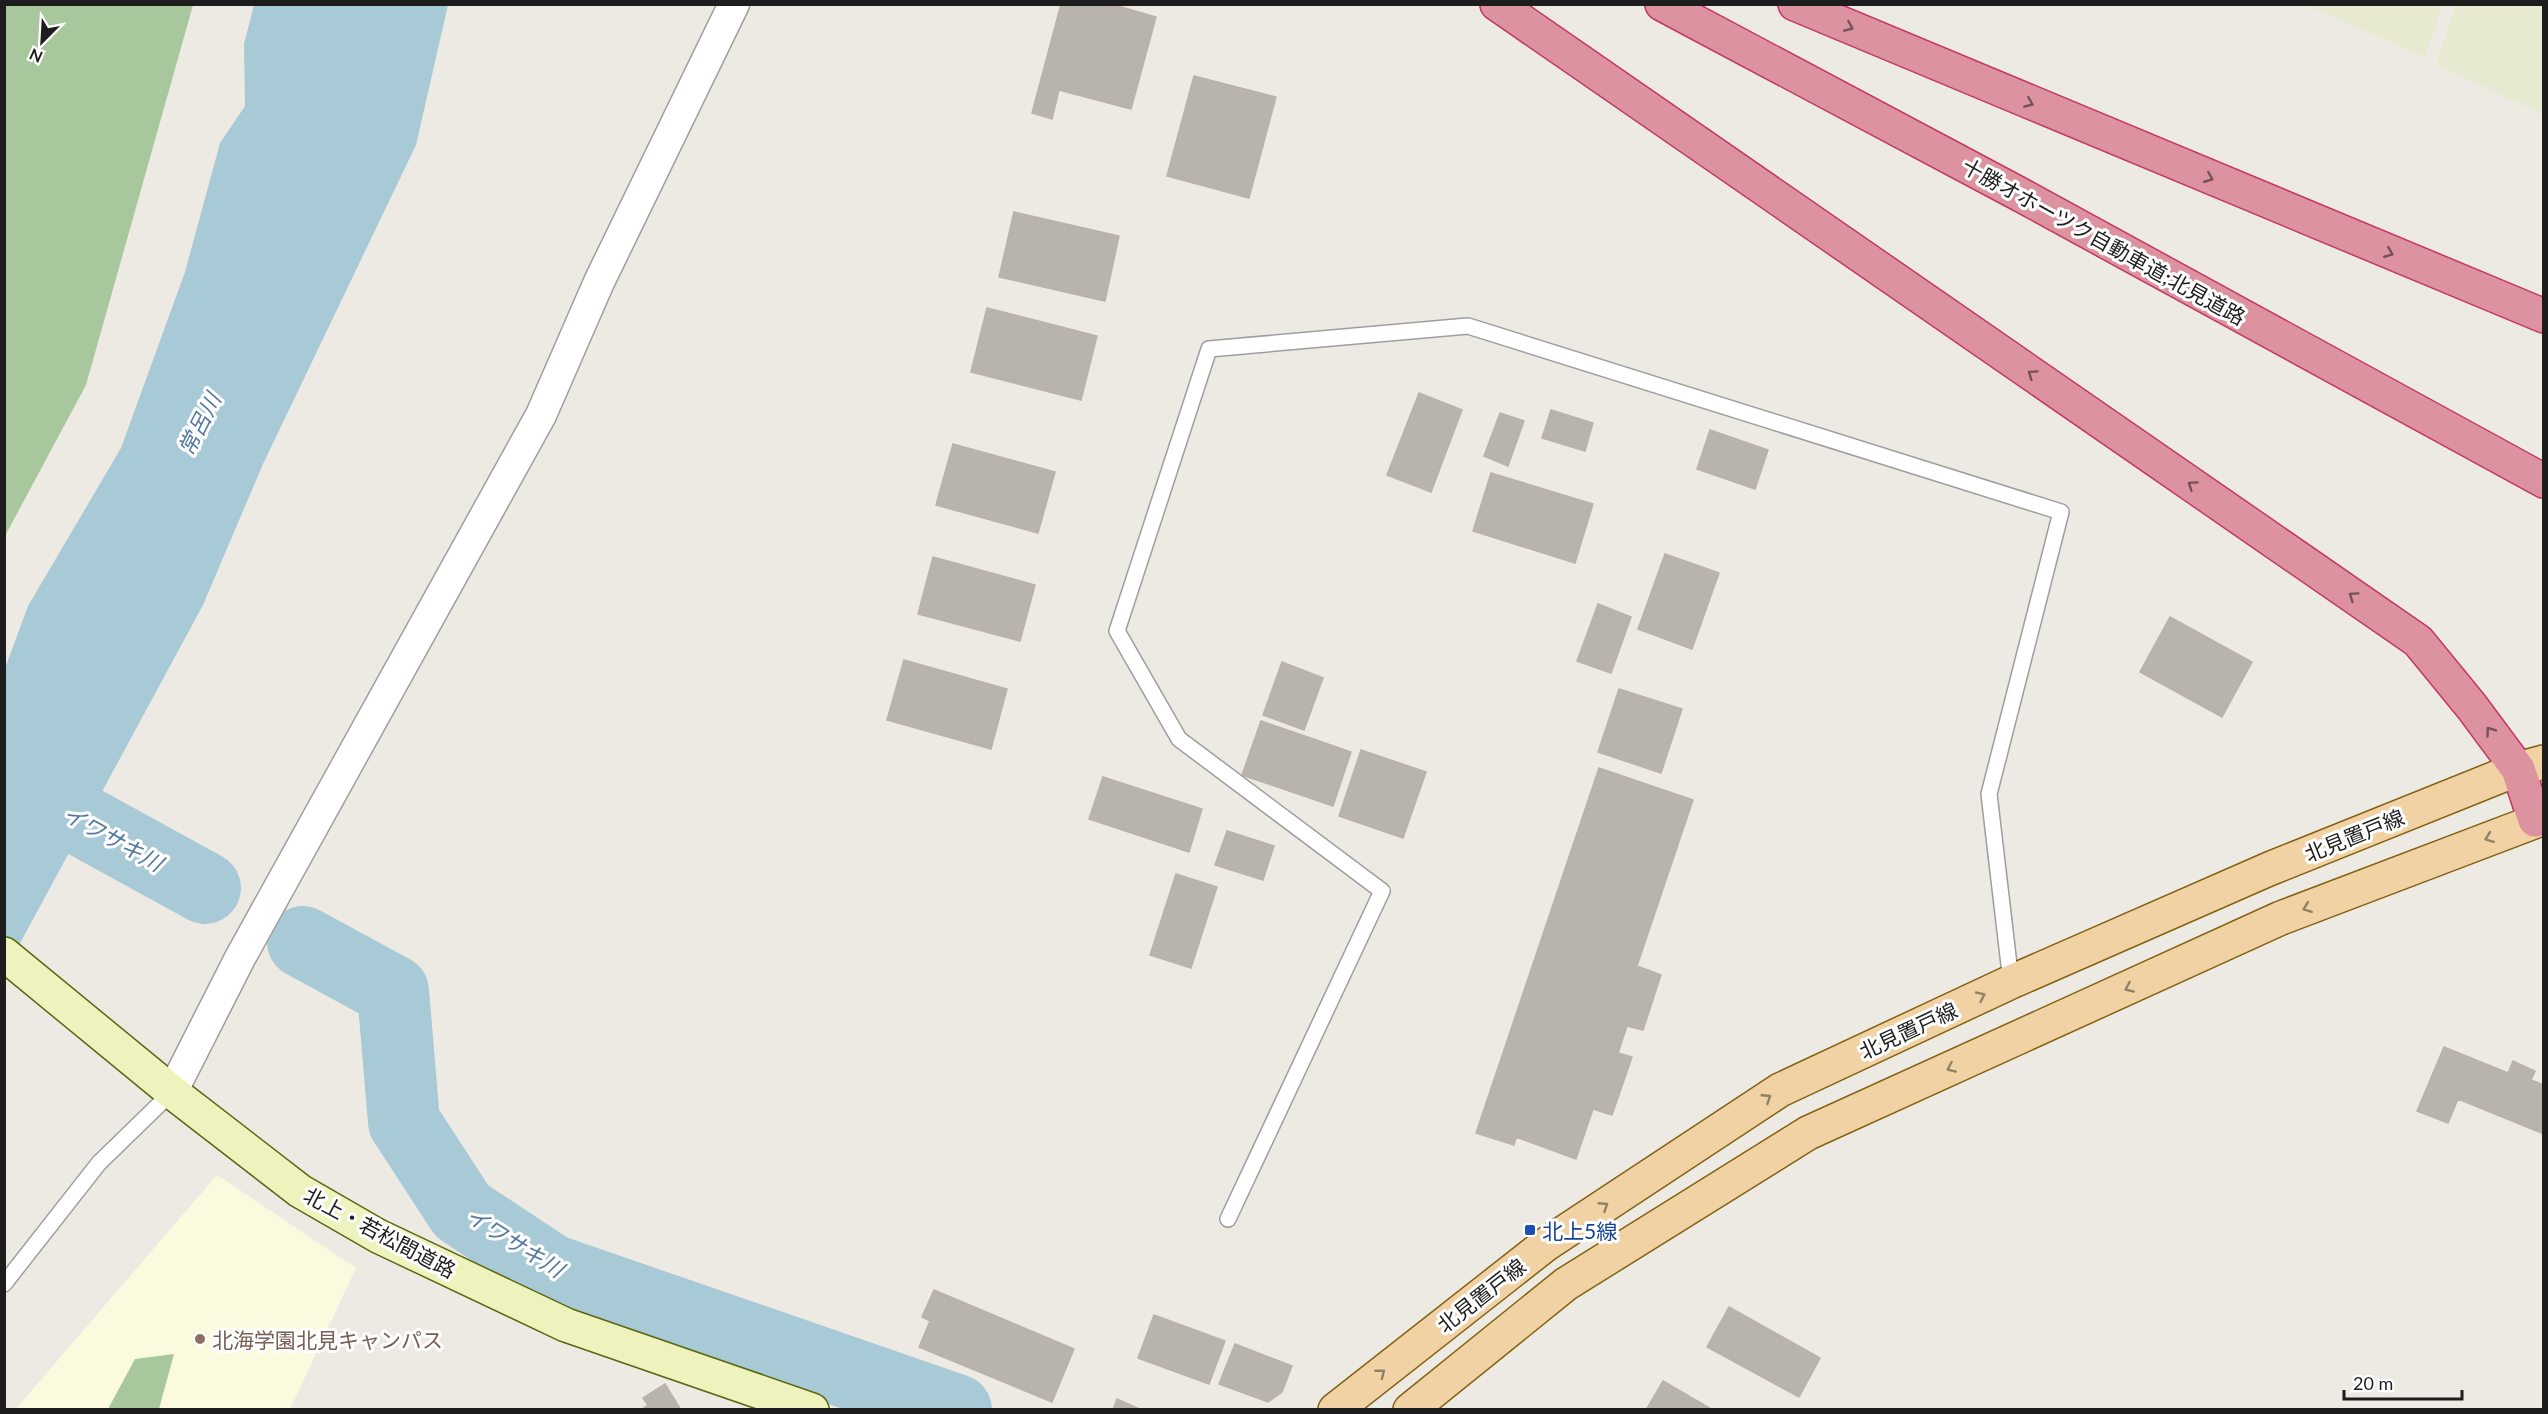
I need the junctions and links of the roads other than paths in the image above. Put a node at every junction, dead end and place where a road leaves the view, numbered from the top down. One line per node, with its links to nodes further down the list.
1 (734, 4): 11 (street)
2 (1497, 4): 7 (highway, one-way to 2)
3 (1662, 4): 6 (highway, 十勝オホーツク自動車道;北見道路)
4 (1795, 4): 5 (highway, one-way to 5)
5 (2544, 316)
6 (2544, 481)
7 (2530, 766): 8 (highway); 10 (main road, 北見置戸線)
8 (2539, 819): 16 (main road, 北見置戸線, one-way to 16)
9 (4, 954): 11 (street, 北上・若松間道路)
10 (2011, 982): 12 (lane); 15 (main road, 北見置戸線, one-way to 10)
11 (172, 1092): 13 (lane); 14 (street, 北上・若松間道路)
12 (1228, 1219)
13 (4, 1284)
14 (812, 1410)
15 (1335, 1410)
16 (1410, 1410)

